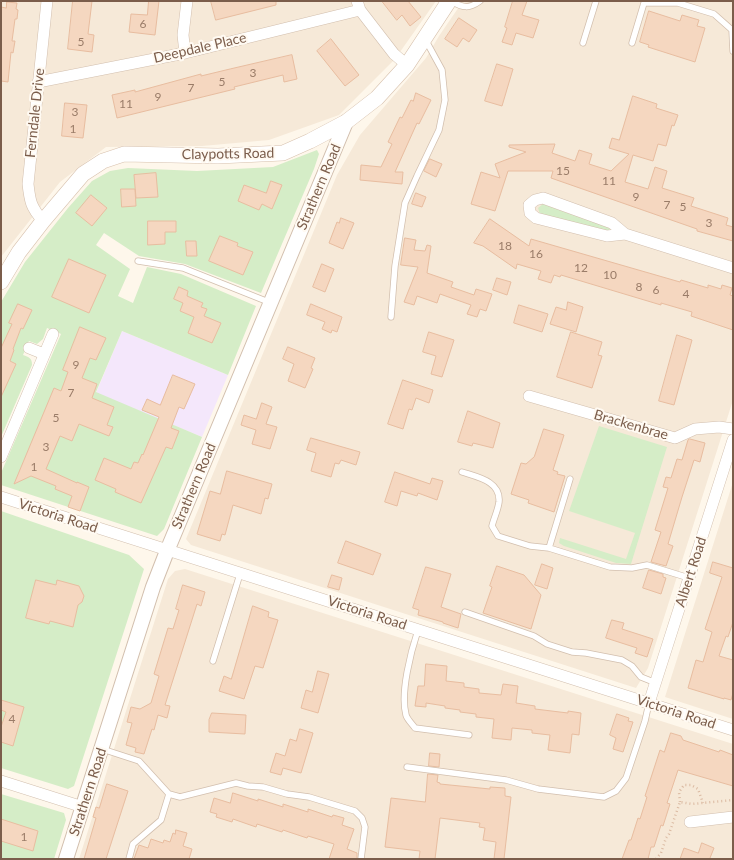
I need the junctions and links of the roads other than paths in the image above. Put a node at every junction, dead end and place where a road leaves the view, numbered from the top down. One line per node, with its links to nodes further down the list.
1 (47, 1): 13 (street, Ferndale Drive)
2 (187, 1): 11 (street)
3 (450, 1): 4 (lane); 7 (main road, Claypotts Road)
4 (480, 1)
5 (596, 1): 9 (lane)
6 (359, 5): 11 (street, Deepdale Place); 12 (street)
7 (425, 38): 12 (main road, Claypotts Road); 21 (lane)
8 (632, 42): 10 (lane)
9 (583, 43)
10 (733, 51)
11 (185, 53): 13 (street, Deepdale Place)
12 (407, 65): 14 (main road, Claypotts Road)
13 (38, 82): 15 (street, Ferndale Drive)
14 (346, 122): 15 (main road, Claypotts Road); 20 (street, Strathern Road)
15 (43, 221): 19 (main road, Claypotts Road)
16 (626, 234): 16 (street); 18 (street)
17 (138, 261): 20 (lane)
18 (733, 268)
19 (1, 282)
20 (271, 303): 33 (street, Strathern Road)
21 (392, 317)
22 (53, 334): 24 (street)
23 (29, 348): 24 (street)
24 (44, 354): 28 (street)
25 (529, 396): 26 (street, Brackenbrae)
26 (733, 430)
27 (733, 440): 35 (street, Albert Road)
28 (1, 457)
29 (462, 472): 32 (lane)
30 (570, 479): 32 (lane)
31 (1, 497): 33 (street, Victoria Road)
32 (549, 548): 35 (lane)
33 (167, 551): 34 (street, Victoria Road); 43 (street, Strathern Road)
34 (240, 574): 37 (street, Victoria Road); 38 (lane)
35 (689, 578): 39 (street, Albert Road)
36 (465, 612): 39 (lane)
37 (418, 630): 40 (street, Victoria Road); 42 (lane)
38 (213, 661)
39 (656, 683): 40 (street, Albert Road)
40 (649, 703): 41 (street, Victoria Road); 44 (lane)
41 (733, 730)
42 (470, 735)
43 (101, 749): 46 (lane); 47 (street, Strathern Road)
44 (407, 767)
45 (1, 781): 47 (street)
46 (169, 794): 51 (lane); 52 (lane)
47 (83, 806): 50 (street, Strathern Road)
48 (733, 817): 49 (street)
49 (690, 822)
50 (66, 859)
51 (129, 859)
52 (361, 859)

